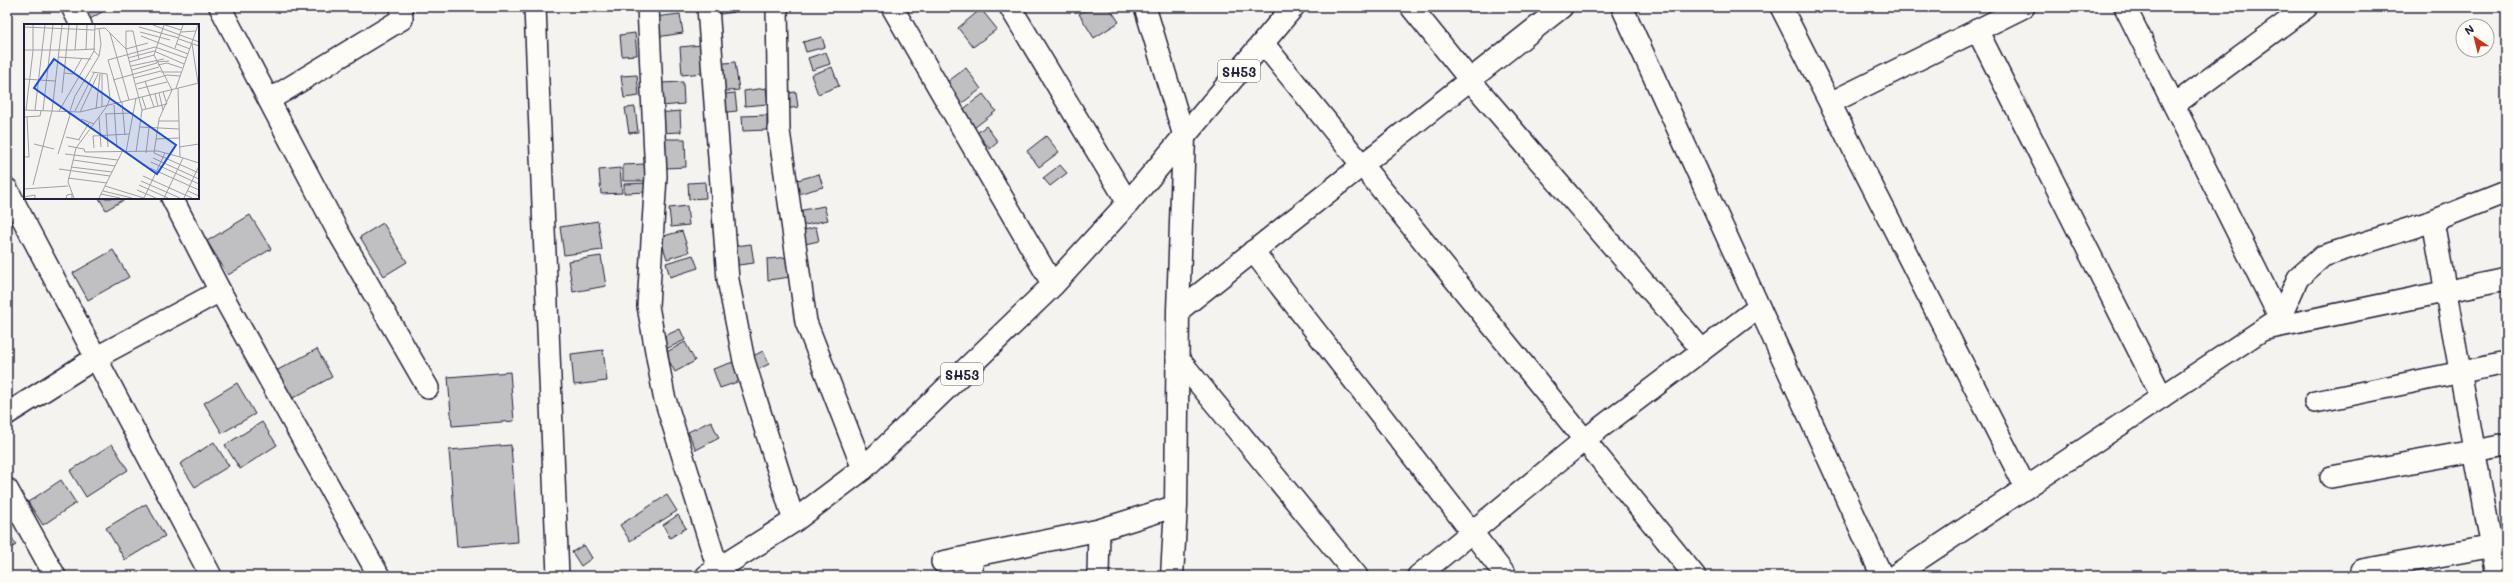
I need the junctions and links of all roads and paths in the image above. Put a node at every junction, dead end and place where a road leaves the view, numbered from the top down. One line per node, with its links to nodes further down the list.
1 (72, 7): 19 (street)
2 (220, 7): 23 (street)
3 (401, 7): 23 (street)
4 (535, 7): 70 (street)
5 (648, 7): 66 (street)
6 (708, 7): 59 (street)
7 (777, 7): 54 (street)
8 (892, 7): 35 (street)
9 (1010, 7): 31 (street)
10 (1145, 7): 26 (street)
11 (1293, 7): 21 (main road, SH53)
12 (1411, 7): 22 (street)
13 (1562, 7): 22 (street)
14 (1622, 7): 38 (street)
15 (1781, 7): 24 (street)
16 (2024, 7): 20 (street)
17 (2125, 7): 25 (street)
18 (2307, 7): 25 (street)
19 (81, 24)
20 (1977, 30): 24 (street); 48 (street)
21 (1262, 43): 26 (main road, SH53); 27 (street)
22 (1470, 80): 27 (street); 42 (street)
23 (269, 100): 47 (street)
24 (1830, 103): 56 (street)
25 (2174, 105): 40 (street)
26 (1184, 136): 31 (main road, SH53); 39 (main road)
27 (1361, 166): 33 (street); 51 (street)
28 (7, 189): 43 (street)
29 (2506, 192): 32 (street)
30 (173, 199): 37 (street)
31 (1128, 203): 35 (main road, SH53)
32 (2433, 221): 36 (street); 40 (street)
33 (1253, 251): 39 (street); 61 (street)
34 (2506, 279): 36 (street)
35 (1053, 285): 54 (main road, SH53)
36 (2446, 290): 41 (street); 46 (street)
37 (220, 291): 43 (street); 69 (street)
38 (1759, 307): 42 (street); 77 (street)
39 (1178, 311): 44 (main road)
40 (2280, 318): 41 (street)
41 (2262, 330): 48 (street)
42 (1702, 350): 51 (street)
43 (97, 357): 50 (street); 68 (street)
44 (1177, 358): 58 (main road); 73 (street)
45 (2506, 363): 46 (street)
46 (2460, 372): 49 (street); 53 (street)
47 (428, 388)
48 (2162, 397): 56 (street)
49 (2315, 402)
50 (7, 414)
51 (1583, 441): 61 (street); 76 (street)
52 (2506, 445): 53 (street)
53 (2474, 451): 55 (street); 62 (street)
54 (863, 469): 59 (main road, SH53)
55 (2331, 477)
56 (2026, 488): 78 (street)
57 (7, 489): 67 (street)
58 (1176, 506): 60 (street); 72 (main road)
59 (794, 521): 66 (main road, SH53)
60 (1099, 530): 64 (street); 71 (street)
61 (1471, 533): 74 (street); 75 (street)
62 (2499, 545): 65 (street); 79 (street)
63 (942, 562): 64 (street)
64 (972, 566)
65 (2362, 570)
66 (712, 572)
67 (55, 576)
68 (211, 576)
69 (379, 576)
70 (558, 576)
71 (1098, 576)
72 (1172, 576)
73 (1356, 576)
74 (1418, 576)
75 (1506, 576)
76 (1695, 576)
77 (1882, 576)
78 (1894, 576)
79 (2497, 576)

